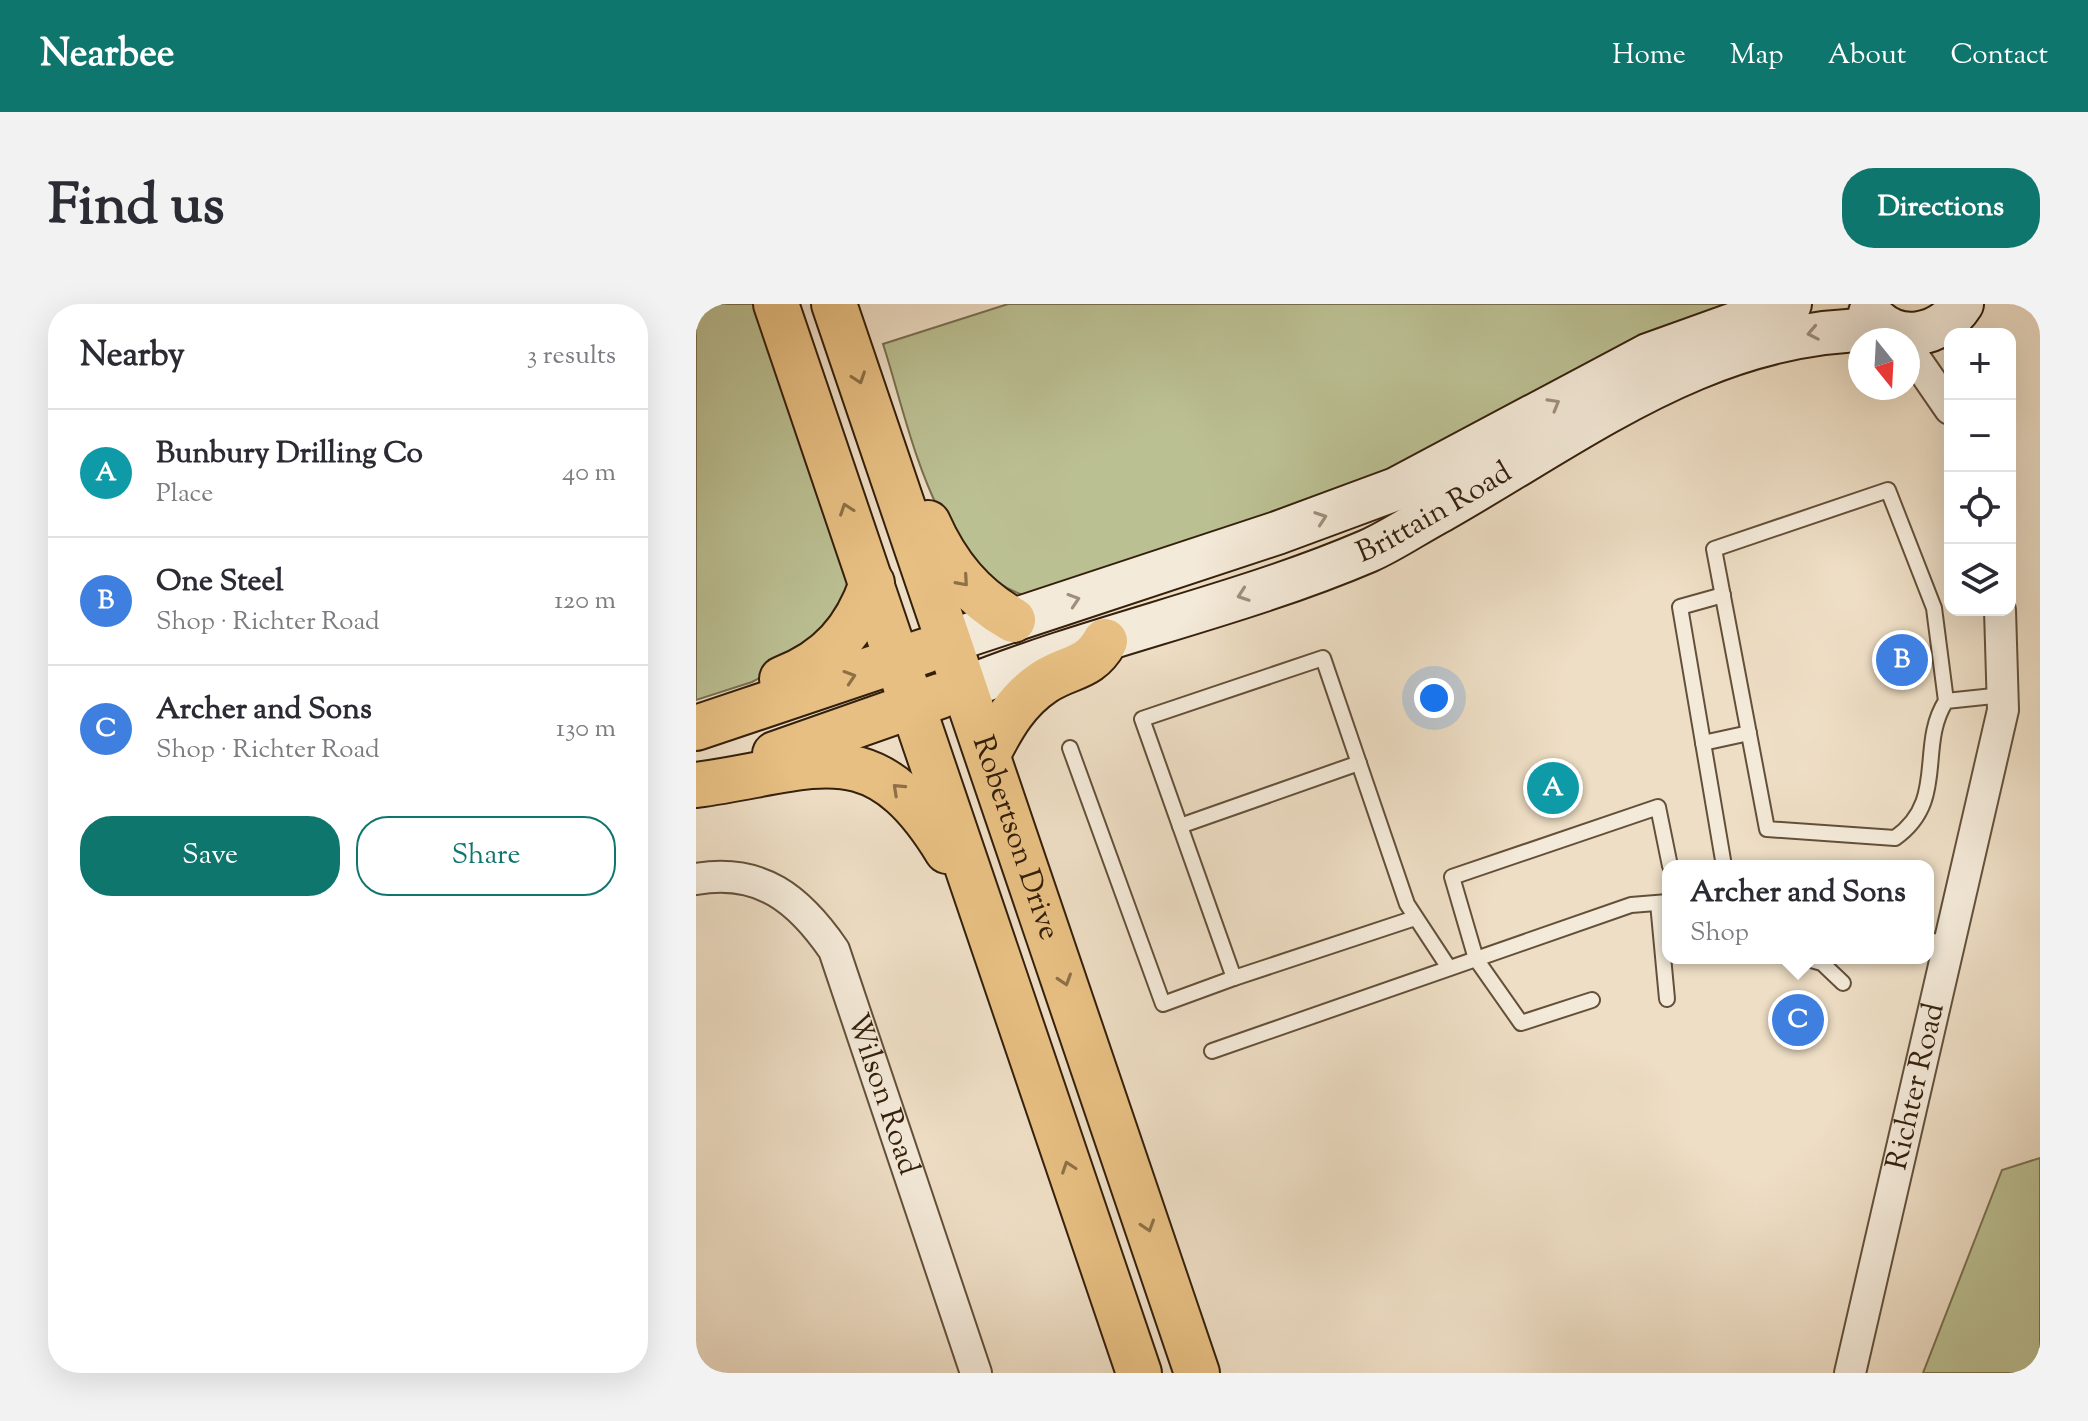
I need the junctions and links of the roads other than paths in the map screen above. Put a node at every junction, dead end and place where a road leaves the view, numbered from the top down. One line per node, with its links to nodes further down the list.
1 (776, 304): 10 (highway, one-way to 1)
2 (834, 304): 9 (highway, Robertson Drive, one-way to 9)
3 (1790, 304): 13 (main road, Brittain Road, one-way to 3)
4 (1961, 315): 6 (main road, Brittain Road)
5 (1848, 330): 14 (main road, Brittain Road, one-way to 14)
6 (1920, 333)
7 (1920, 369): 8 (street)
8 (1944, 401)
9 (900, 498): 13 (highway, one-way to 13); 15 (highway, Robertson Drive)
10 (872, 583): 16 (highway); 21 (highway)
11 (1723, 595): 19 (lane); 22 (lane); 23 (lane)
12 (2000, 616): 18 (street, Richter Road)
13 (1013, 620): 15 (main road, Brittain Road)
14 (1105, 641): 17 (main road, Brittain Road); 25 (highway)
15 (947, 642): 16 (highway); 17 (highway, Robertson Drive)
16 (897, 661): 20 (highway); 21 (highway, one-way to 16)
17 (965, 688): 20 (highway); 25 (highway, Robertson Drive)
18 (2003, 695): 19 (lane); 35 (street, Richter Road)
19 (1946, 701): 22 (lane)
20 (912, 706): 27 (highway); 32 (highway)
21 (696, 727)
22 (1749, 733): 23 (lane)
23 (1703, 743): 30 (lane)
24 (1070, 748): 41 (lane)
25 (989, 752): 48 (highway, Robertson Drive, one-way to 48)
26 (1359, 763): 28 (lane); 28 (lane); 34 (lane)
27 (696, 784): 32 (highway, one-way to 27)
28 (1180, 826): 41 (lane)
29 (1669, 860): 36 (lane)
30 (1723, 860)
31 (709, 877): 46 (street, Wilson Road)
32 (976, 898): 47 (highway, Robertson Drive, one-way to 32)
33 (1662, 903): 36 (lane)
34 (1415, 918): 40 (lane); 41 (lane)
35 (1938, 943)
36 (1476, 959): 40 (lane); 44 (lane)
37 (1666, 964): 43 (lane)
38 (1826, 964): 42 (lane)
39 (1934, 964): 49 (street, Richter Road)
40 (1449, 968): 45 (lane)
41 (1234, 978)
42 (1843, 983)
43 (1667, 999)
44 (1592, 1000)
45 (1212, 1051)
46 (976, 1373)
47 (1139, 1373)
48 (1197, 1373)
49 (1850, 1373)

